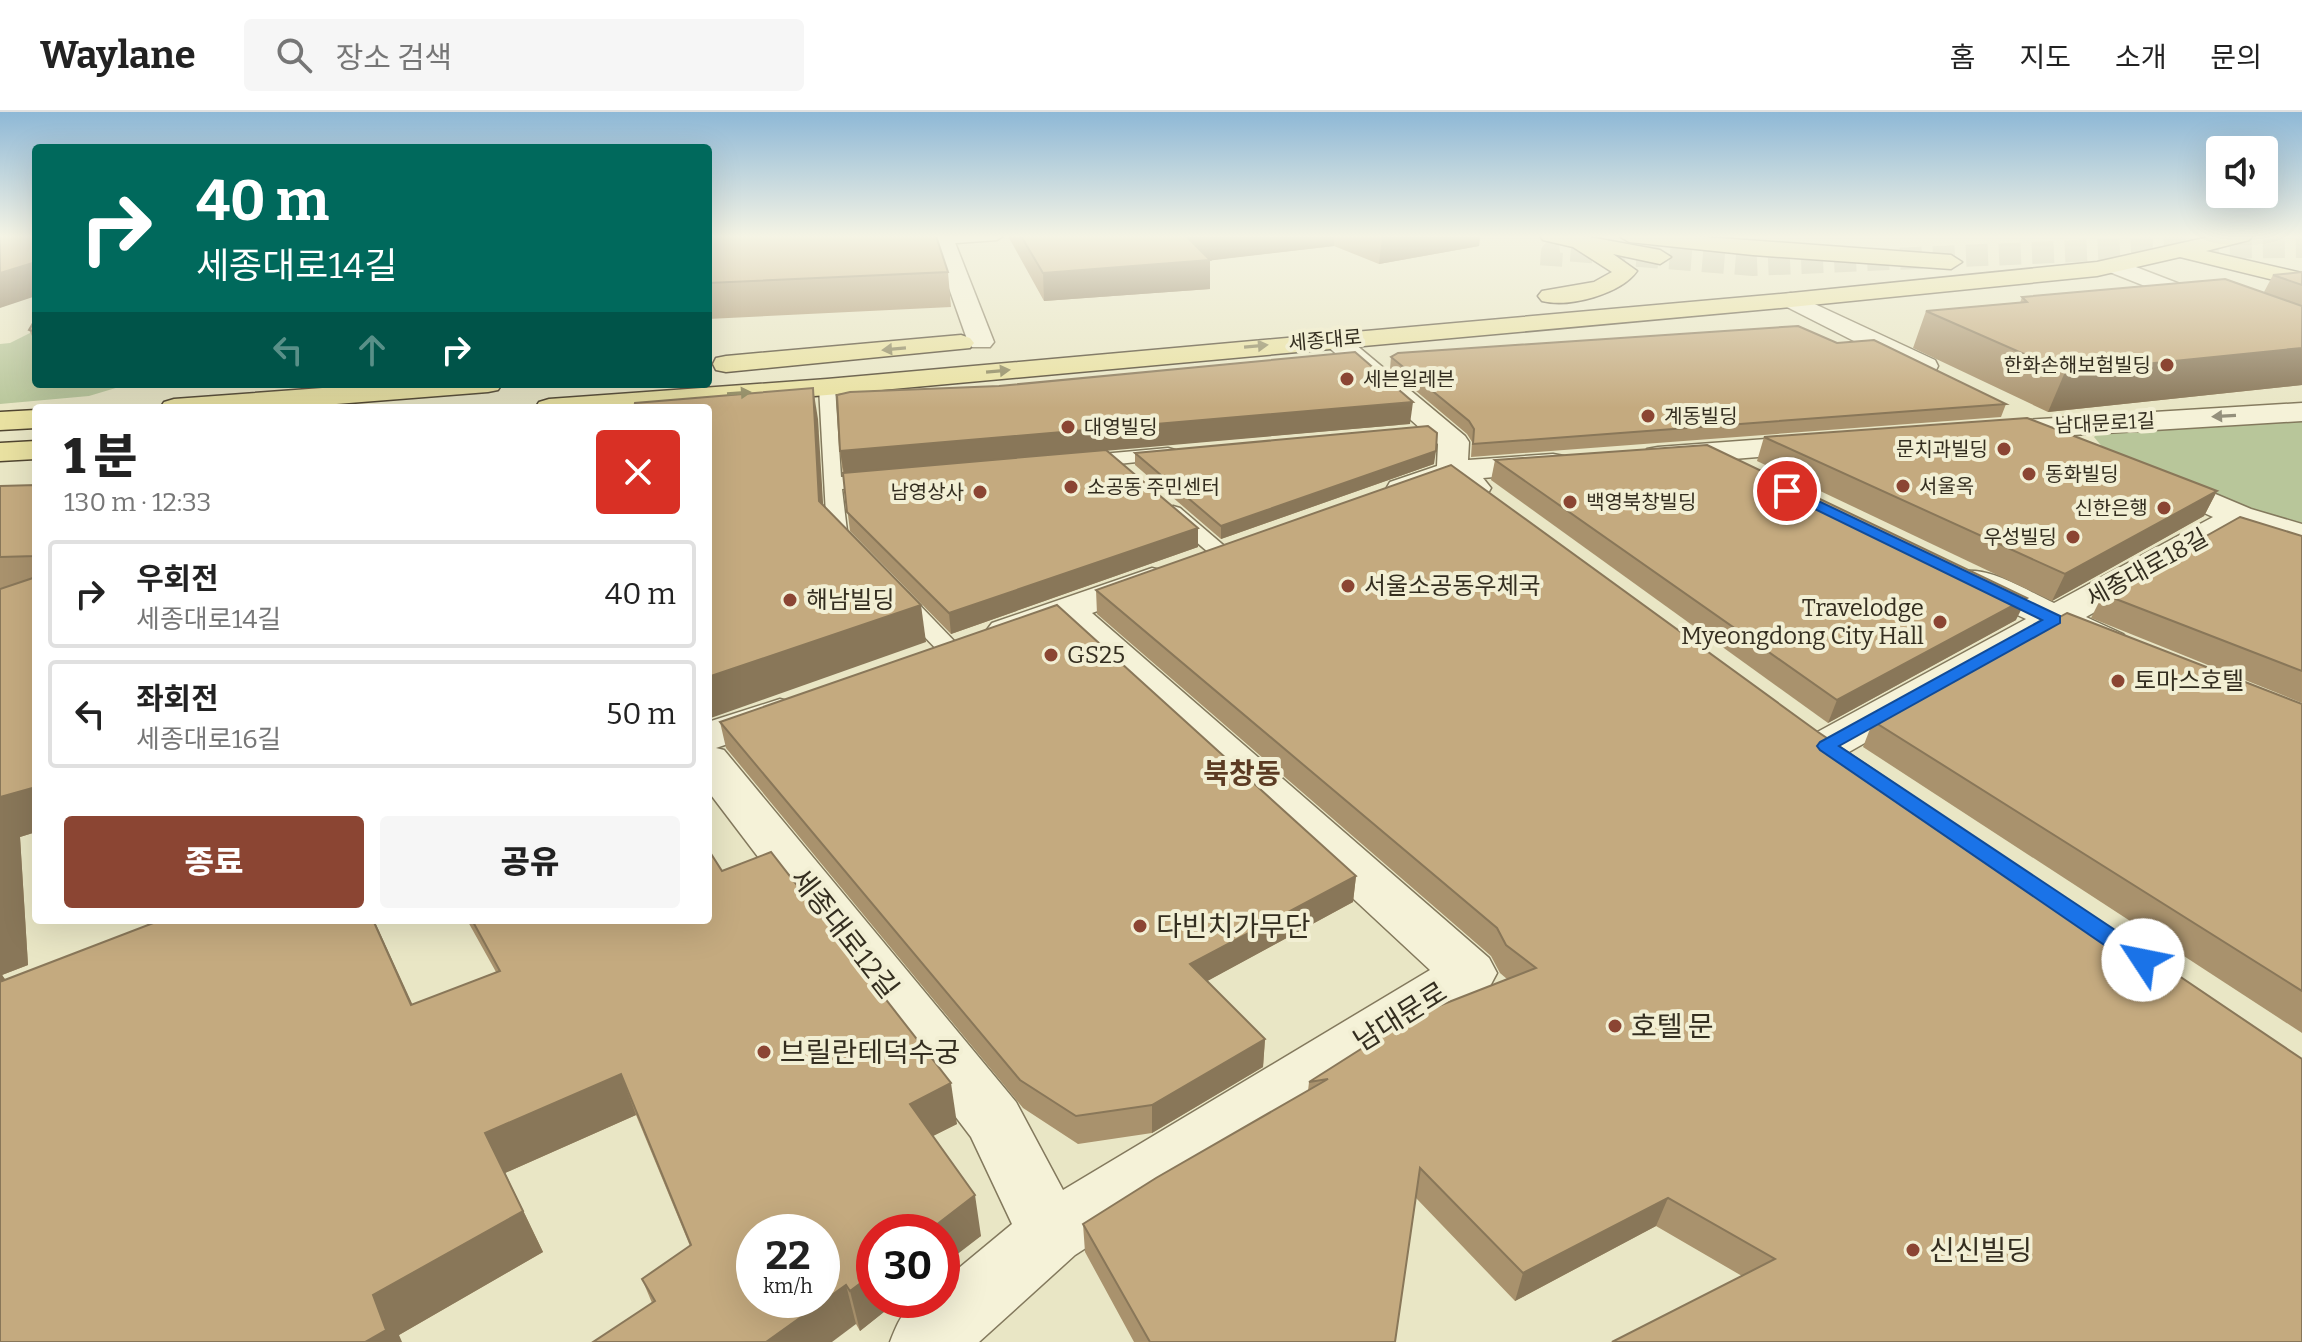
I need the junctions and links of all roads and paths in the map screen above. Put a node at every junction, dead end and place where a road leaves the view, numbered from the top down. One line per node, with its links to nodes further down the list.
1 (963, 293): 11 (street)
2 (1557, 293): 3 (main road)
3 (1593, 293)
4 (1778, 293): 7 (main road)
5 (1854, 293): 7 (main road, 세종대로)
6 (2184, 293): 10 (street)
7 (1791, 300): 9 (main road, 세종대로); 13 (street)
8 (1012, 339): 11 (main road)
9 (1334, 339): 14 (main road, 세종대로, one-way to 9); 29 (street)
10 (2302, 340)
11 (981, 342): 12 (main road, one-way to 12)
12 (712, 366)
13 (1950, 379)
14 (827, 387): 18 (main road, 세종대로, one-way to 14); 41 (lane)
15 (436, 388): 17 (main road)
16 (1991, 399): 22 (street)
17 (226, 404)
18 (607, 404)
19 (2302, 412): 22 (street, 남대문로1길, one-way to 22)
20 (32, 419): 21 (main road)
21 (0, 421)
22 (2046, 427): 25 (street, 남대문로1길); 33 (street)
23 (32, 431): 27 (main road)
24 (1407, 432): 29 (lane)
25 (1954, 434)
26 (1846, 442): 32 (street)
27 (32, 445)
28 (32, 448): 30 (main road)
29 (1445, 450): 36 (street); 44 (street); 45 (street)
30 (0, 452)
31 (1190, 452): 35 (lane)
32 (1706, 452): 34 (street); 42 (street)
33 (2104, 454)
34 (1627, 458)
35 (1112, 459): 37 (lane); 40 (lane)
36 (1579, 461)
37 (1065, 463)
38 (2132, 468): 46 (street, 세종대로18길)
39 (894, 478): 41 (lane)
40 (1134, 478)
41 (832, 484): 49 (lane)
42 (1776, 485)
43 (1156, 497): 48 (lane)
44 (1366, 502)
45 (1503, 508)
46 (2239, 516): 47 (street, 세종대로18길); 53 (street, 세종대로18길)
47 (2302, 535)
48 (1210, 558): 52 (street)
49 (868, 565)
50 (1943, 566): 53 (street)
51 (889, 587): 54 (lane)
52 (1065, 610): 54 (street); 62 (street, 남대문로)
53 (2054, 620): 55 (street); 59 (street, 세종대로18길)
54 (937, 656)
55 (2142, 656)
56 (808, 702): 58 (street)
57 (1790, 719): 59 (street)
58 (712, 736)
59 (1826, 746): 61 (street)
60 (712, 765): 62 (street, 세종대로12길)
61 (1866, 772)
62 (1051, 1233): 63 (street, 남대문로)
63 (926, 1342)

